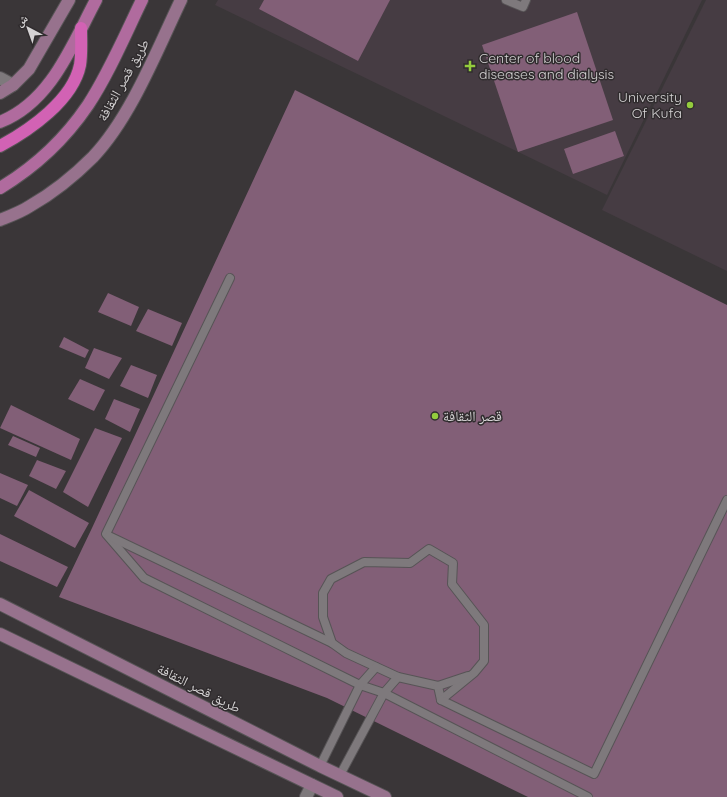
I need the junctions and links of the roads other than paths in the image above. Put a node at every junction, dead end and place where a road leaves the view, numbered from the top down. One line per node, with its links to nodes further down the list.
1 (69, 0): 9 (street)
2 (96, 0): 7 (main road)
3 (142, 0): 13 (main road)
4 (181, 0): 14 (street, طريق قصر الثقافة)
5 (506, 0): 6 (lane)
6 (526, 0)
7 (81, 28): 11 (main road); 12 (highway)
8 (0, 78): 9 (street)
9 (13, 85): 10 (street)
10 (0, 93)
11 (0, 122)
12 (0, 146)
13 (0, 188)
14 (0, 220)
15 (230, 278): 17 (lane)
16 (727, 500): 27 (lane)
17 (106, 534): 20 (lane); 24 (lane)
18 (0, 604): 28 (street, طريق قصر الثقافة)
19 (0, 634): 30 (street)
20 (332, 643): 21 (lane); 22 (lane)
21 (376, 668): 23 (lane); 24 (lane)
22 (472, 675): 25 (lane); 27 (lane)
23 (398, 677): 25 (lane); 26 (lane)
24 (360, 685): 26 (lane); 28 (lane)
25 (438, 686): 27 (lane)
26 (384, 693): 29 (lane); 34 (lane)
27 (441, 700)
28 (320, 766): 29 (street, طريق قصر الثقافة)
29 (340, 775): 33 (street, طريق قصر الثقافة)
30 (312, 785): 31 (street); 32 (street)
31 (306, 797)
32 (337, 797)
33 (385, 797)
34 (588, 797)

